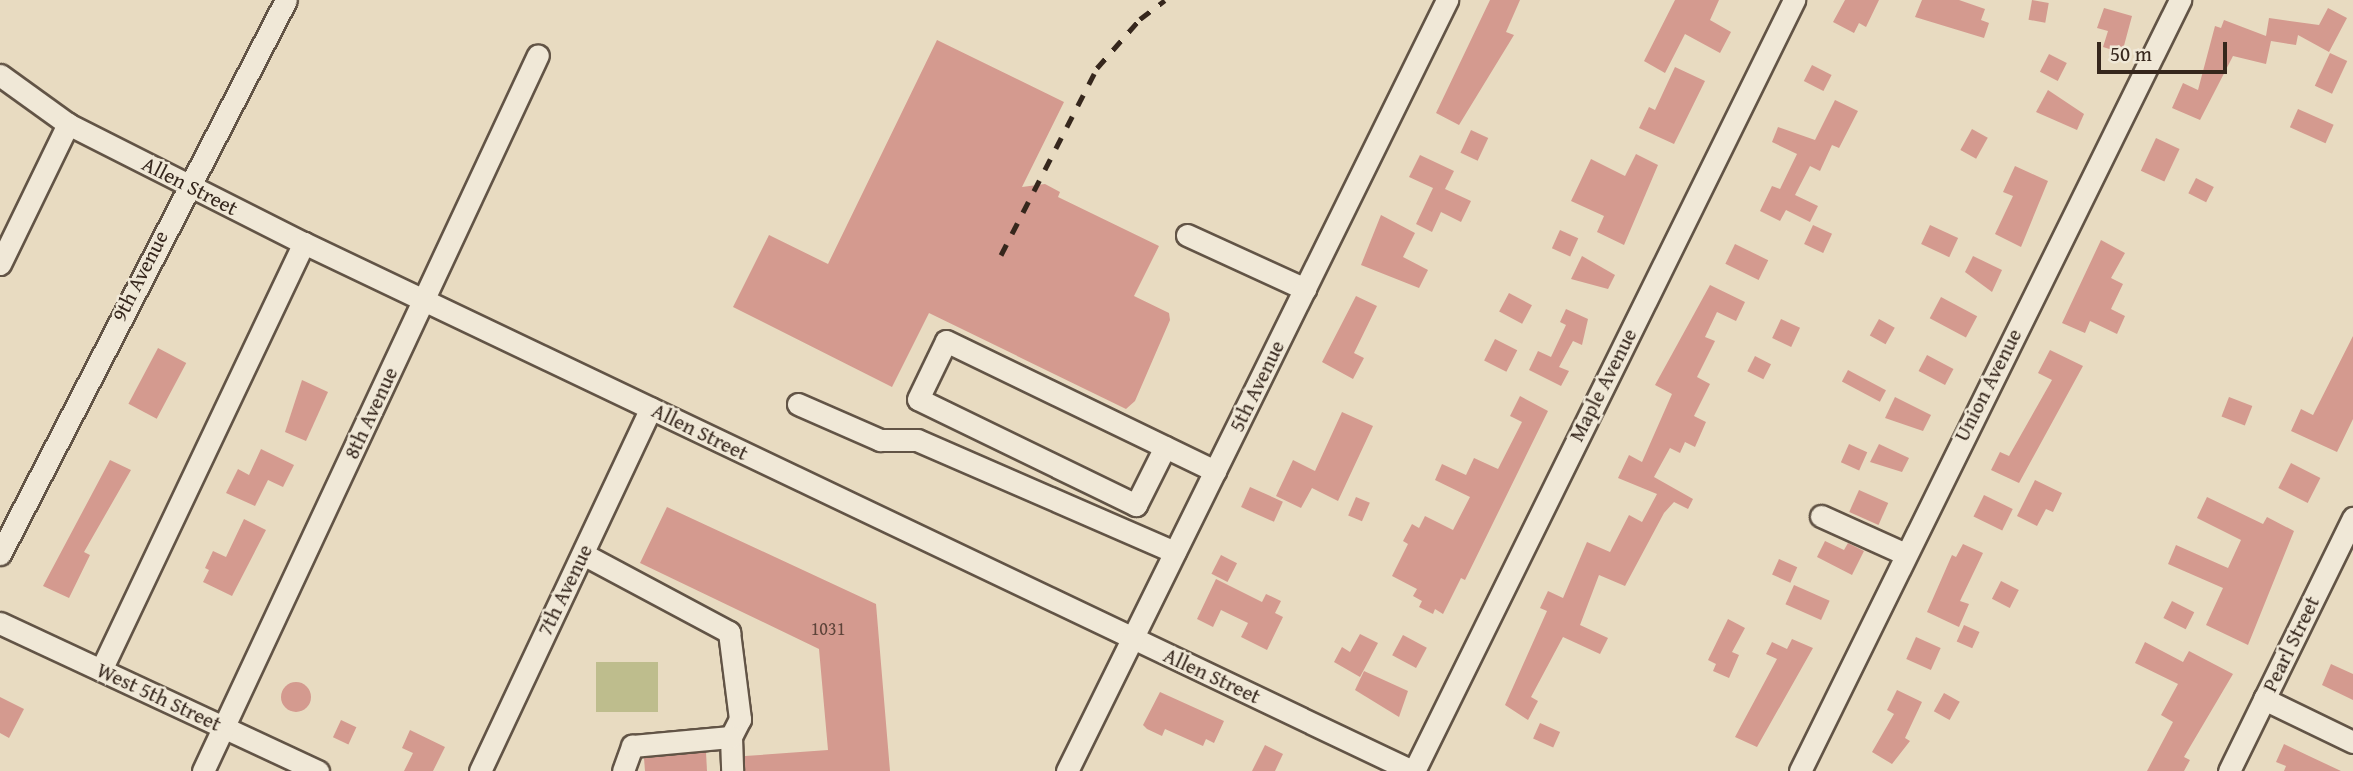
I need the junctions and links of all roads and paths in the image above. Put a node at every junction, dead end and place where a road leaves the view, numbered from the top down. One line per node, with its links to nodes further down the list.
1 (286, 0): 8 (street, 9th Avenue)
2 (1447, 0): 12 (street, 5th Avenue)
3 (1794, 0): 37 (street, Maple Avenue)
4 (2180, 0): 22 (street, Union Avenue)
5 (538, 55): 13 (street, 8th Avenue)
6 (2, 79): 7 (street, Allen Street)
7 (68, 124): 8 (street, Allen Street); 11 (street)
8 (187, 186): 10 (street, Allen Street); 23 (street, 9th Avenue)
9 (1187, 236): 12 (street)
10 (304, 243): 13 (street, Allen Street); 26 (street)
11 (0, 264)
12 (1305, 289): 17 (street, 5th Avenue)
13 (424, 301): 15 (street, Allen Street); 28 (street, 8th Avenue)
14 (798, 404): 20 (street)
15 (651, 408): 21 (street, 7th Avenue); 25 (street, Allen Street)
16 (1164, 447): 16 (street); 17 (street)
17 (1215, 471): 20 (street, 5th Avenue)
18 (1822, 516): 22 (street)
19 (2353, 518): 27 (street, Pearl Street)
20 (1175, 552): 25 (street, 5th Avenue)
21 (583, 554): 29 (street); 33 (street, 7th Avenue)
22 (1905, 554): 38 (street, Union Avenue)
23 (0, 555)
24 (0, 623): 26 (street, West 5th Street)
25 (1132, 639): 36 (street, 5th Avenue); 37 (street, Allen Street)
26 (101, 670): 28 (street, West 5th Street)
27 (2264, 699): 30 (street); 39 (street, Pearl Street)
28 (224, 728): 31 (street, 8th Avenue); 32 (street, West 5th Street)
29 (736, 728): 34 (street); 35 (street)
30 (2353, 742)
31 (204, 771)
32 (318, 771)
33 (480, 771)
34 (623, 771)
35 (732, 771)
36 (1068, 771)
37 (1413, 771)
38 (1800, 771)
39 (2229, 771)

